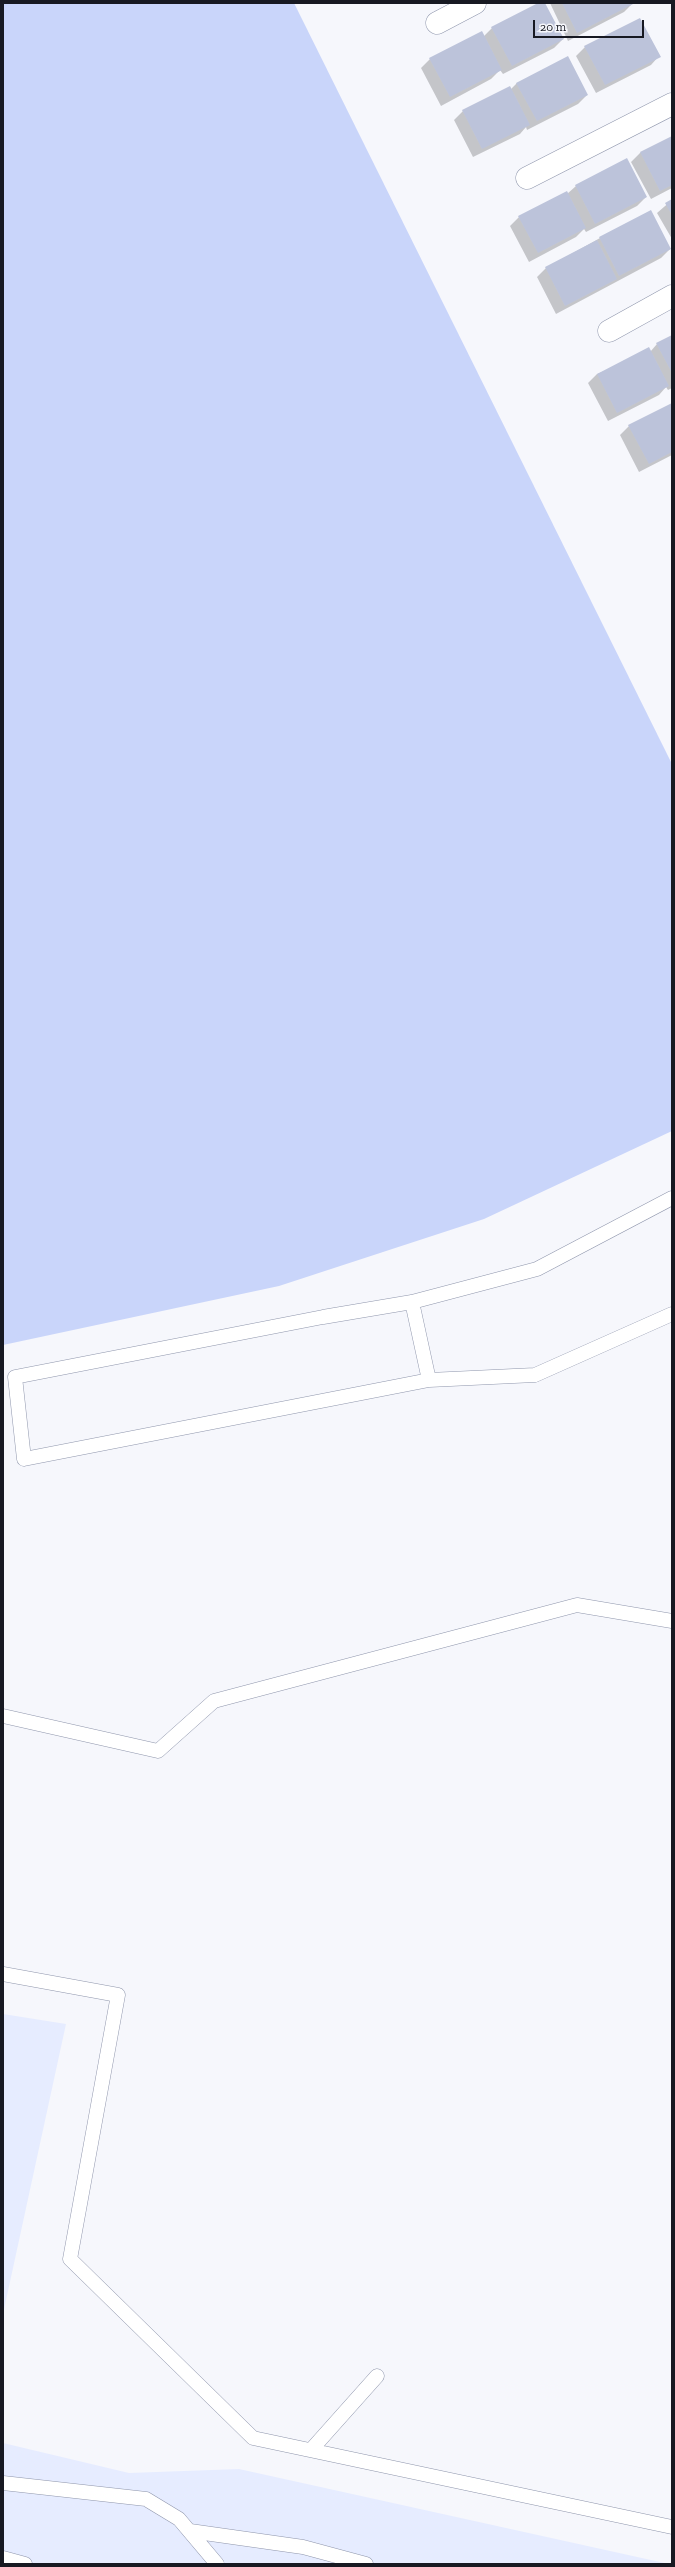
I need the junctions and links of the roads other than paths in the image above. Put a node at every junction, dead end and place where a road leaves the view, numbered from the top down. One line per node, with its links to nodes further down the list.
1 (475, 3): 2 (street)
2 (436, 23)
3 (672, 104): 4 (street)
4 (527, 178)
5 (672, 296): 6 (street)
6 (609, 330)
7 (672, 1198): 8 (lane)
8 (412, 1302): 10 (lane); 10 (lane)
9 (672, 1314): 10 (lane)
10 (429, 1380)
11 (672, 1621): 12 (lane)
12 (3, 1716)
13 (3, 1974): 15 (lane)
14 (378, 2376): 15 (lane)
15 (311, 2450): 17 (lane)
16 (3, 2483): 18 (lane)
17 (672, 2527)
18 (190, 2531): 21 (lane); 22 (lane)
19 (3, 2558): 20 (lane)
20 (25, 2564)
21 (217, 2564)
22 (366, 2564)

